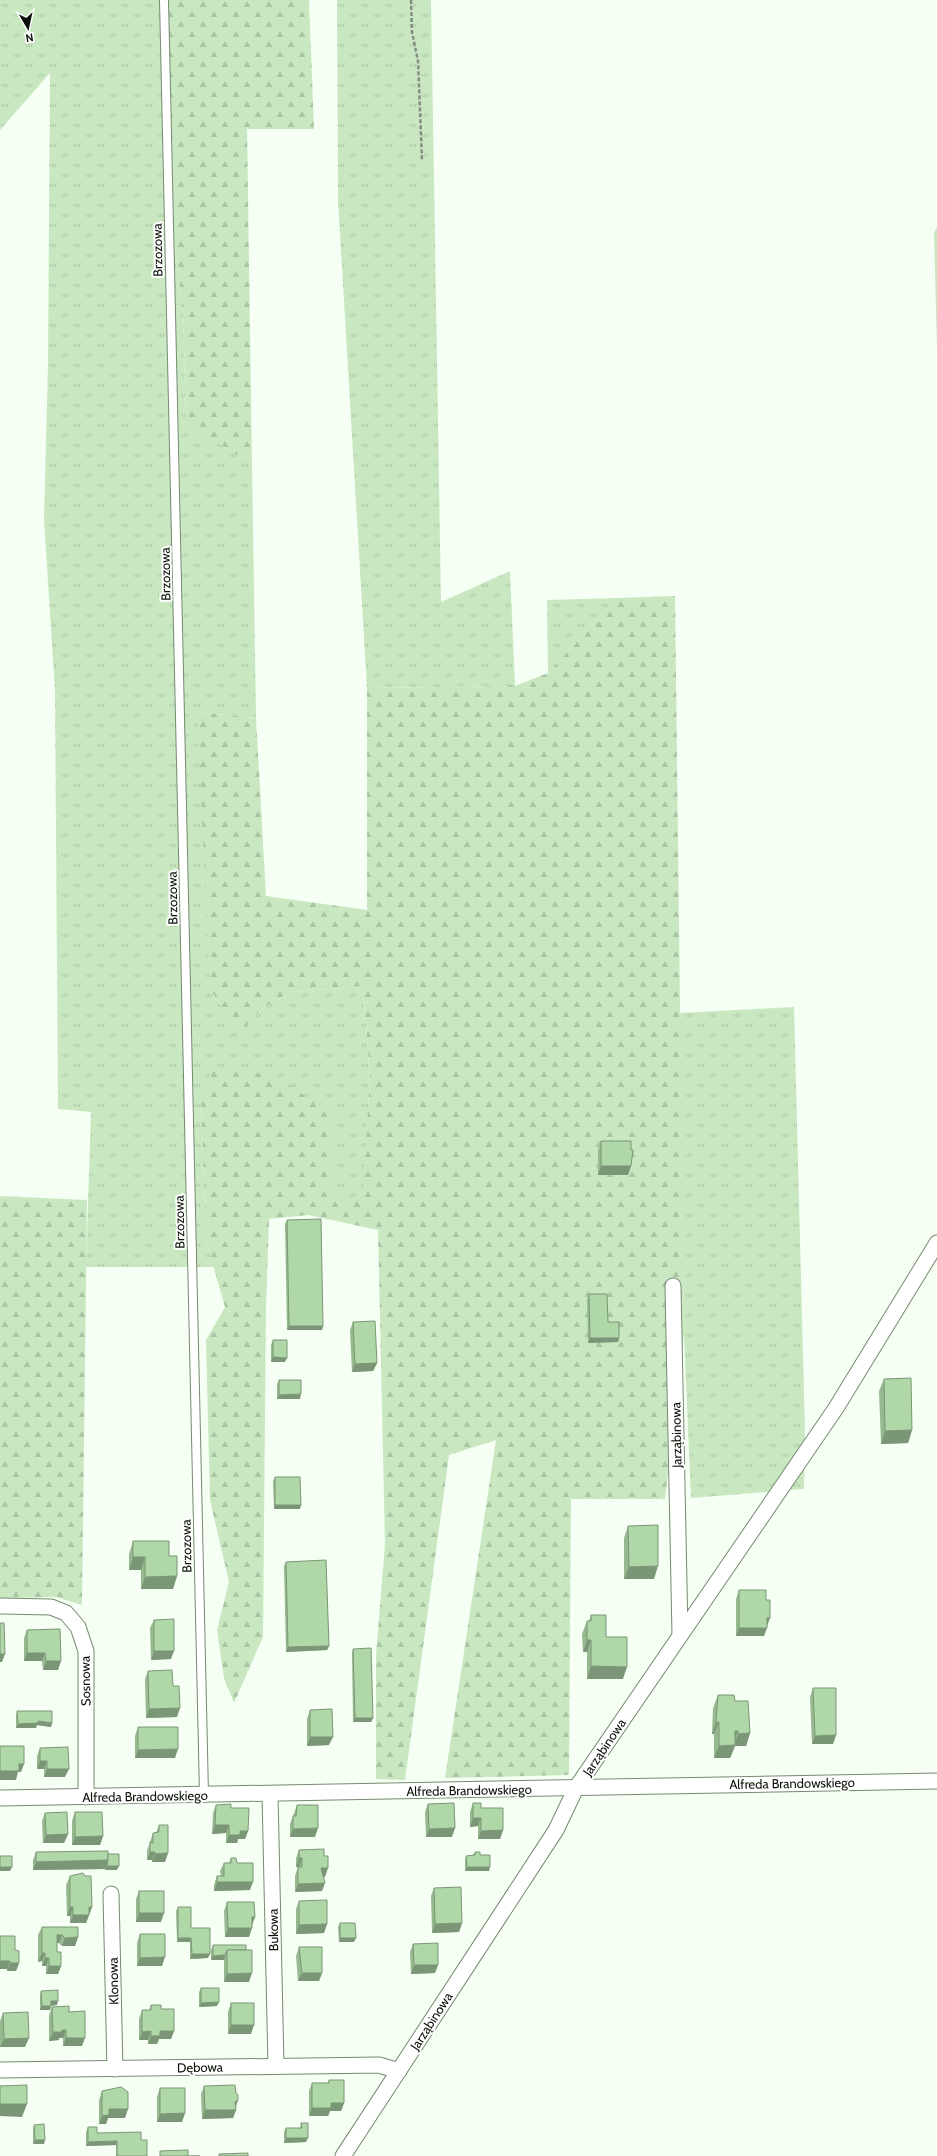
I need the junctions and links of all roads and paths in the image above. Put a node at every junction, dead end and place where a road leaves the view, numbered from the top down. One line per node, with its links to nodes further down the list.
1 (164, 0): 11 (lane, Brzozowa)
2 (411, 0): 3 (path)
3 (422, 160)
4 (937, 1243): 7 (street)
5 (673, 1286): 7 (street, Jarząbinowa)
6 (0, 1606): 12 (street, Sosnowa)
7 (680, 1635): 9 (street, Jarząbinowa)
8 (937, 1781): 9 (street, Alfreda Brandowskiego)
9 (576, 1788): 10 (street, Alfreda Brandowskiego); 18 (street, Jarząbinowa)
10 (270, 1794): 11 (street, Alfreda Brandowskiego); 15 (street, Bukowa)
11 (204, 1795): 12 (street, Alfreda Brandowskiego)
12 (86, 1797): 13 (street, Alfreda Brandowskiego)
13 (0, 1798)
14 (111, 1894): 16 (street, Klonowa)
15 (276, 2066): 16 (street, Dębowa); 18 (street, Dębowa)
16 (115, 2069): 17 (street, Dębowa)
17 (0, 2070)
18 (398, 2071): 19 (street, Jarząbinowa)
19 (343, 2156)

